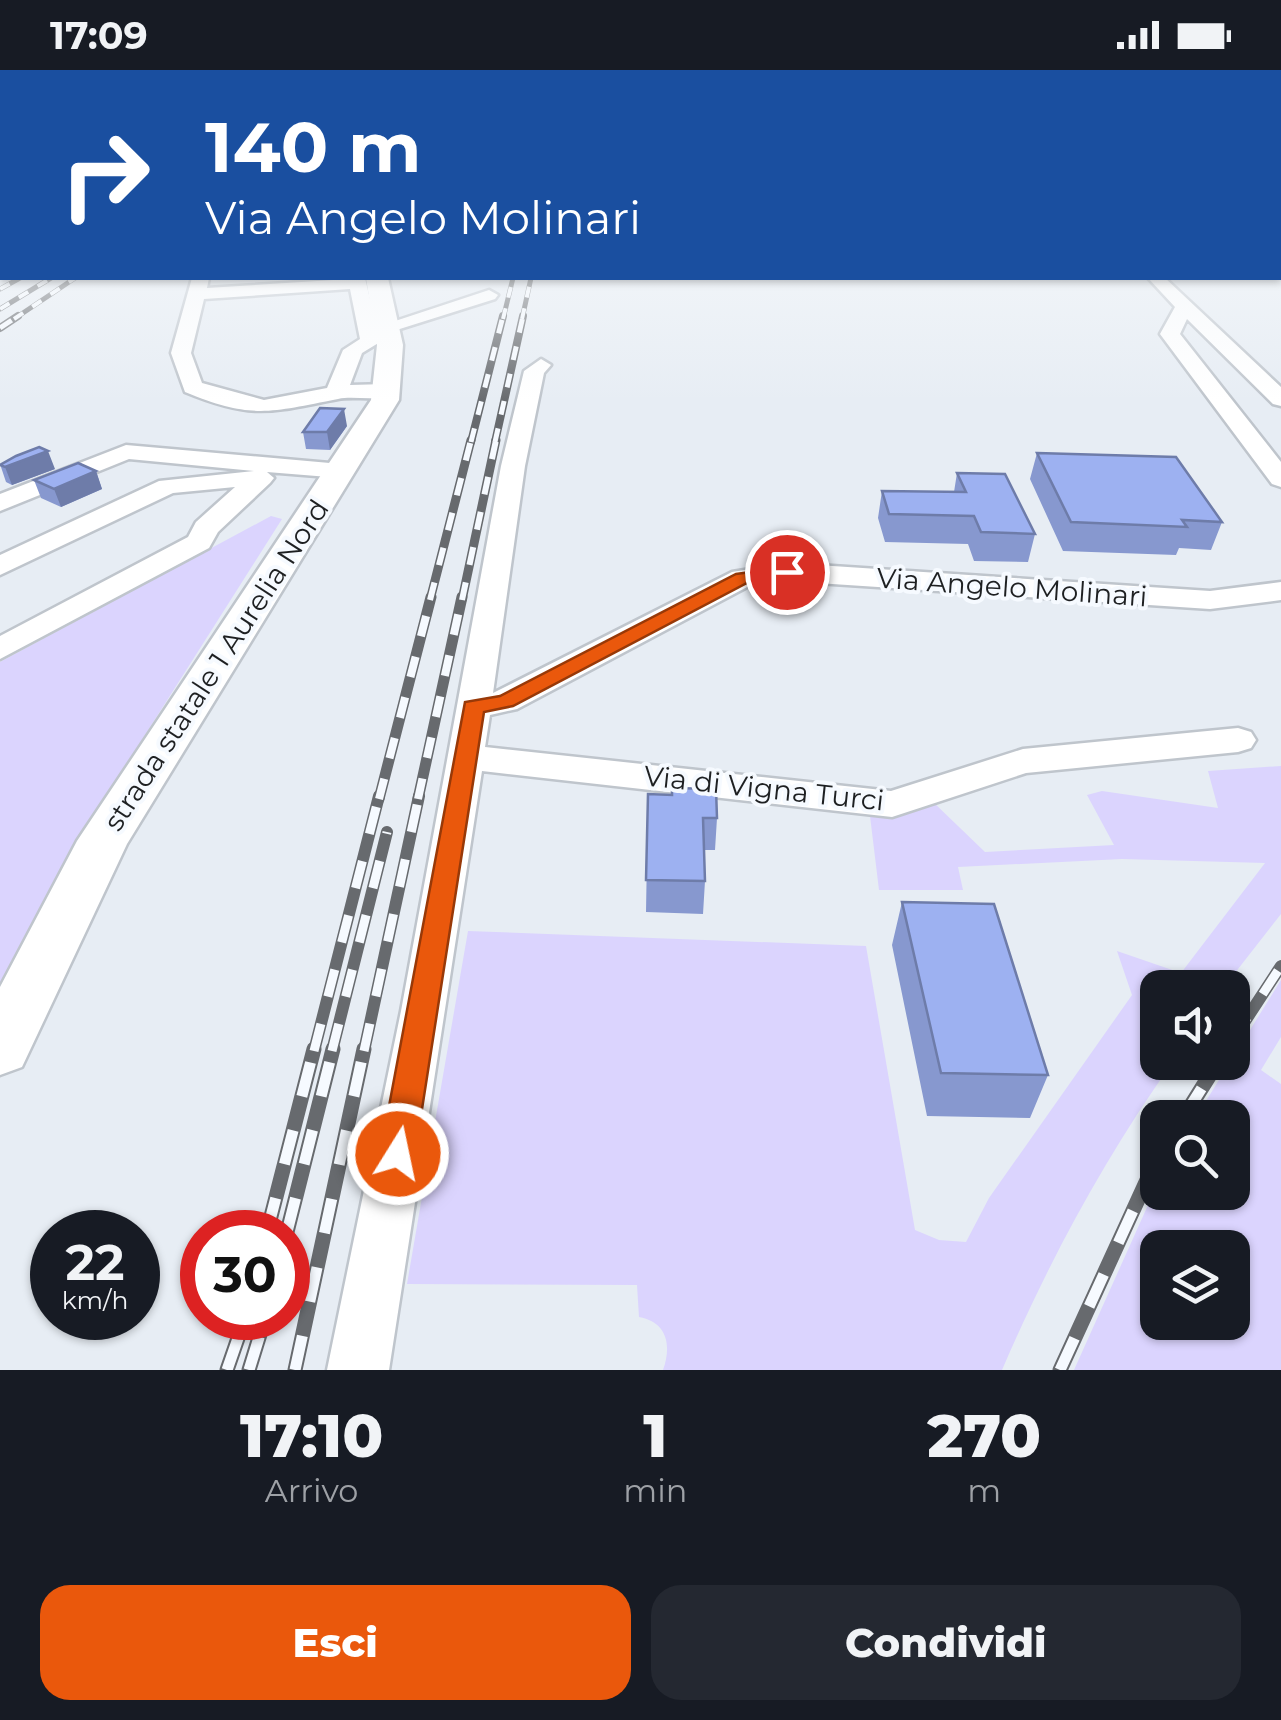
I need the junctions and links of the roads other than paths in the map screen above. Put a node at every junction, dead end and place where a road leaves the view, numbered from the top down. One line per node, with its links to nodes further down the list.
1 (364, 280): 8 (main road, strada statale 1 Aurelia Nord); 12 (street)
2 (346, 281): 5 (street)
3 (1160, 281): 7 (street)
4 (1174, 281): 7 (street)
5 (199, 286): 12 (street)
6 (489, 296): 8 (street)
7 (1193, 305): 10 (street); 13 (street); 17 (street)
8 (387, 327): 11 (main road, strada statale 1 Aurelia Nord)
9 (541, 365): 22 (street)
10 (1281, 379)
11 (387, 390): 12 (street); 15 (main road, strada statale 1 Aurelia Nord)
12 (336, 392)
13 (1281, 398)
14 (296, 469): 15 (street); 16 (street); 18 (street)
15 (342, 470): 25 (main road, strada statale 1 Aurelia Nord)
16 (261, 478): 19 (street); 21 (street)
17 (1281, 479)
18 (0, 502)
19 (0, 566)
20 (1281, 592): 22 (street, Via Angelo Molinari)
21 (0, 649)
22 (473, 706): 24 (street)
23 (1238, 740): 24 (street, Via di Vigna Turci)
24 (464, 758): 26 (street)
25 (0, 1048)
26 (358, 1370)

